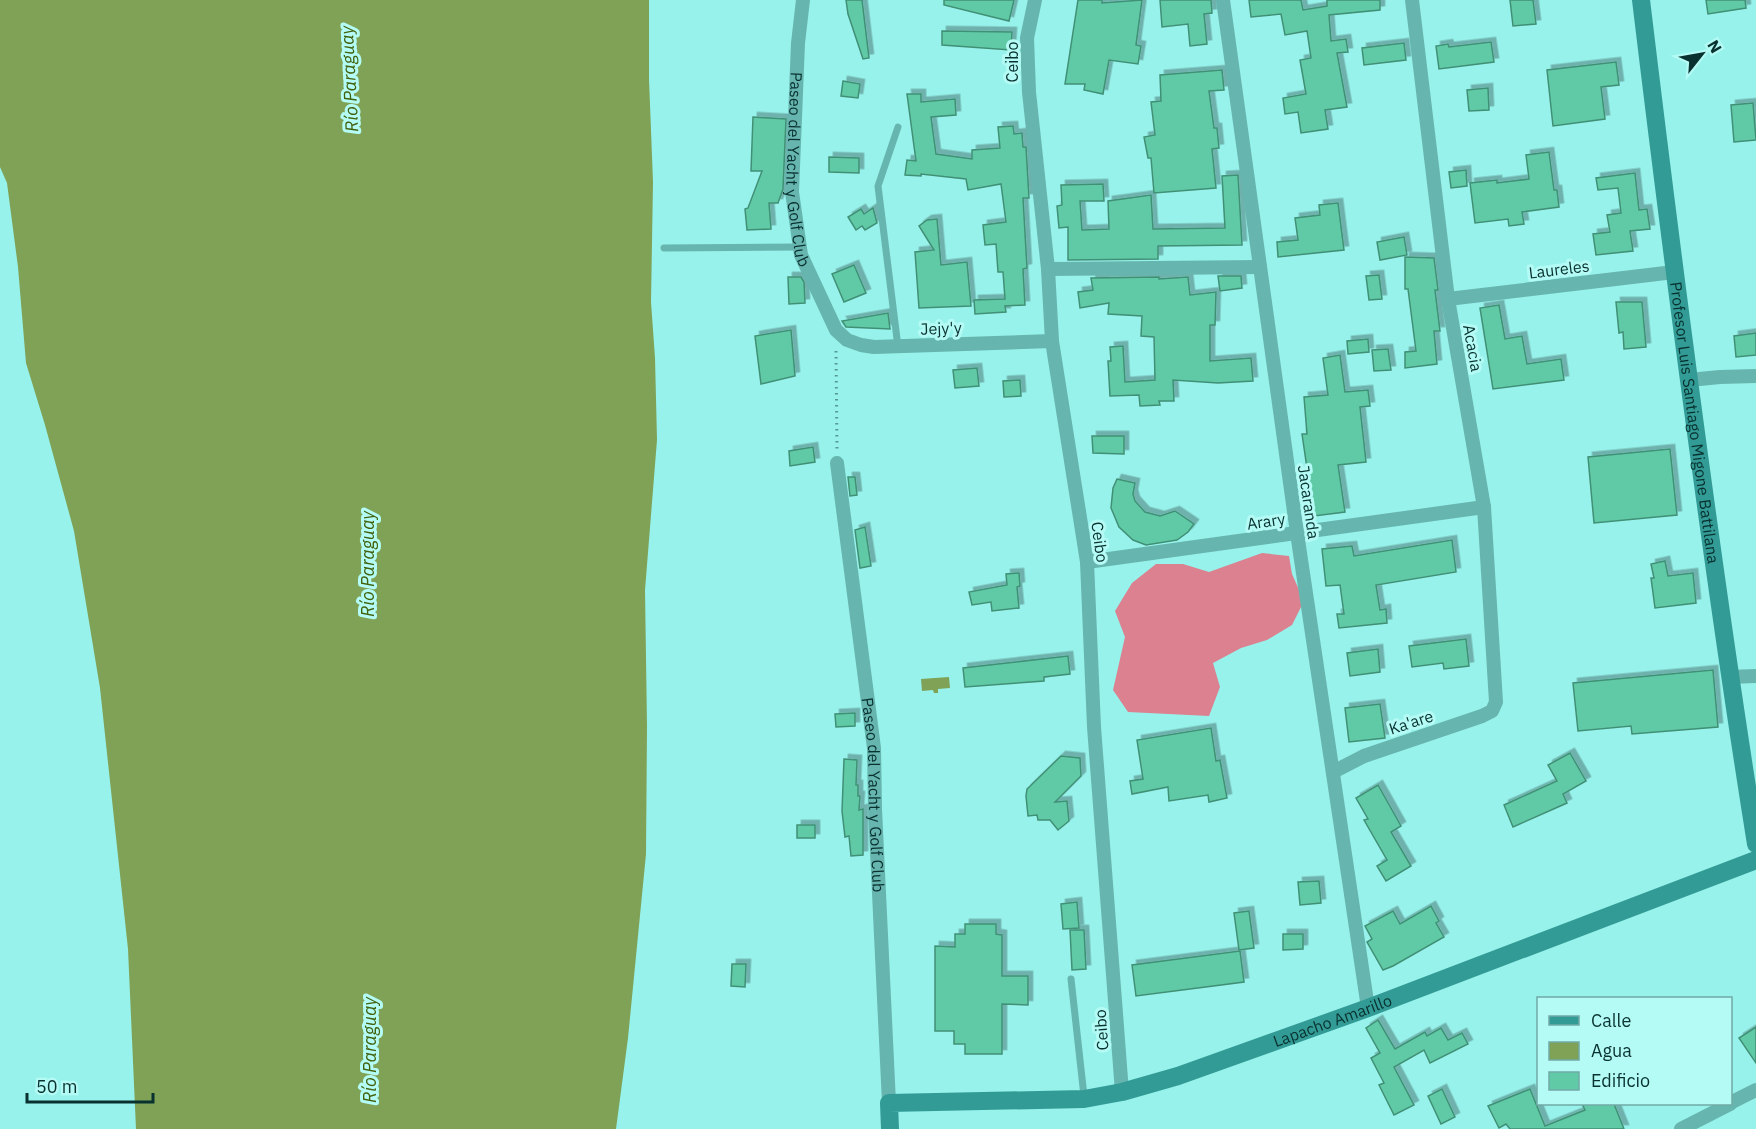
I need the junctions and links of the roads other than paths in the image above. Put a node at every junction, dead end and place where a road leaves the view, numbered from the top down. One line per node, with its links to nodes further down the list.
1 (803, 0): 7 (street, Paseo del Yacht y Golf Club)
2 (1035, 0): 10 (street, Ceibo)
3 (1223, 0): 9 (street, Jacaranda)
4 (1412, 0): 12 (street, Acacia)
5 (1641, 0): 11 (main road, Profesor Luis Santiago Migone Battilana)
6 (898, 127): 15 (lane)
7 (799, 247): 8 (lane); 13 (street, Paseo del Yacht y Golf Club)
8 (664, 248)
9 (1260, 267): 10 (street); 20 (street, Jacaranda)
10 (1048, 269): 14 (street, Ceibo)
11 (1674, 272): 12 (street, Laureles); 17 (main road, Profesor Luis Santiago Migone Battilana)
12 (1448, 299): 19 (street, Acacia)
13 (836, 330): 15 (street, Jejy'y)
14 (1052, 341): 15 (street, Jejy'y); 21 (street, Ceibo)
15 (898, 347)
16 (1756, 376): 17 (street)
17 (1689, 380): 23 (main road, Profesor Luis Santiago Migone Battilana)
18 (837, 463): 34 (street, Paseo del Yacht y Golf Club)
19 (1484, 507): 20 (street, Arary); 24 (street, Acacia)
20 (1297, 533): 21 (street, Arary); 25 (street, Jacaranda)
21 (1087, 562): 31 (street, Ceibo)
22 (1756, 676): 23 (street)
23 (1729, 678): 26 (main road, Profesor Luis Santiago Migone Battilana)
24 (1496, 702): 25 (street, Ka'are)
25 (1333, 772): 29 (street, Jacaranda)
26 (1756, 844)
27 (1756, 860): 29 (main road, Lapacho Amarillo)
28 (1071, 979): 32 (lane)
29 (1368, 1008): 31 (main road, Lapacho Amarillo)
30 (1756, 1090): 33 (street)
31 (1122, 1092): 32 (main road, Lapacho Amarillo)
32 (1084, 1099): 34 (main road, Lapacho Amarillo)
33 (1732, 1102)
34 (890, 1103): 37 (main road, Paseo del Yacht y Golf Club)
35 (1726, 1105): 36 (street)
36 (1686, 1128)
37 (890, 1129)

